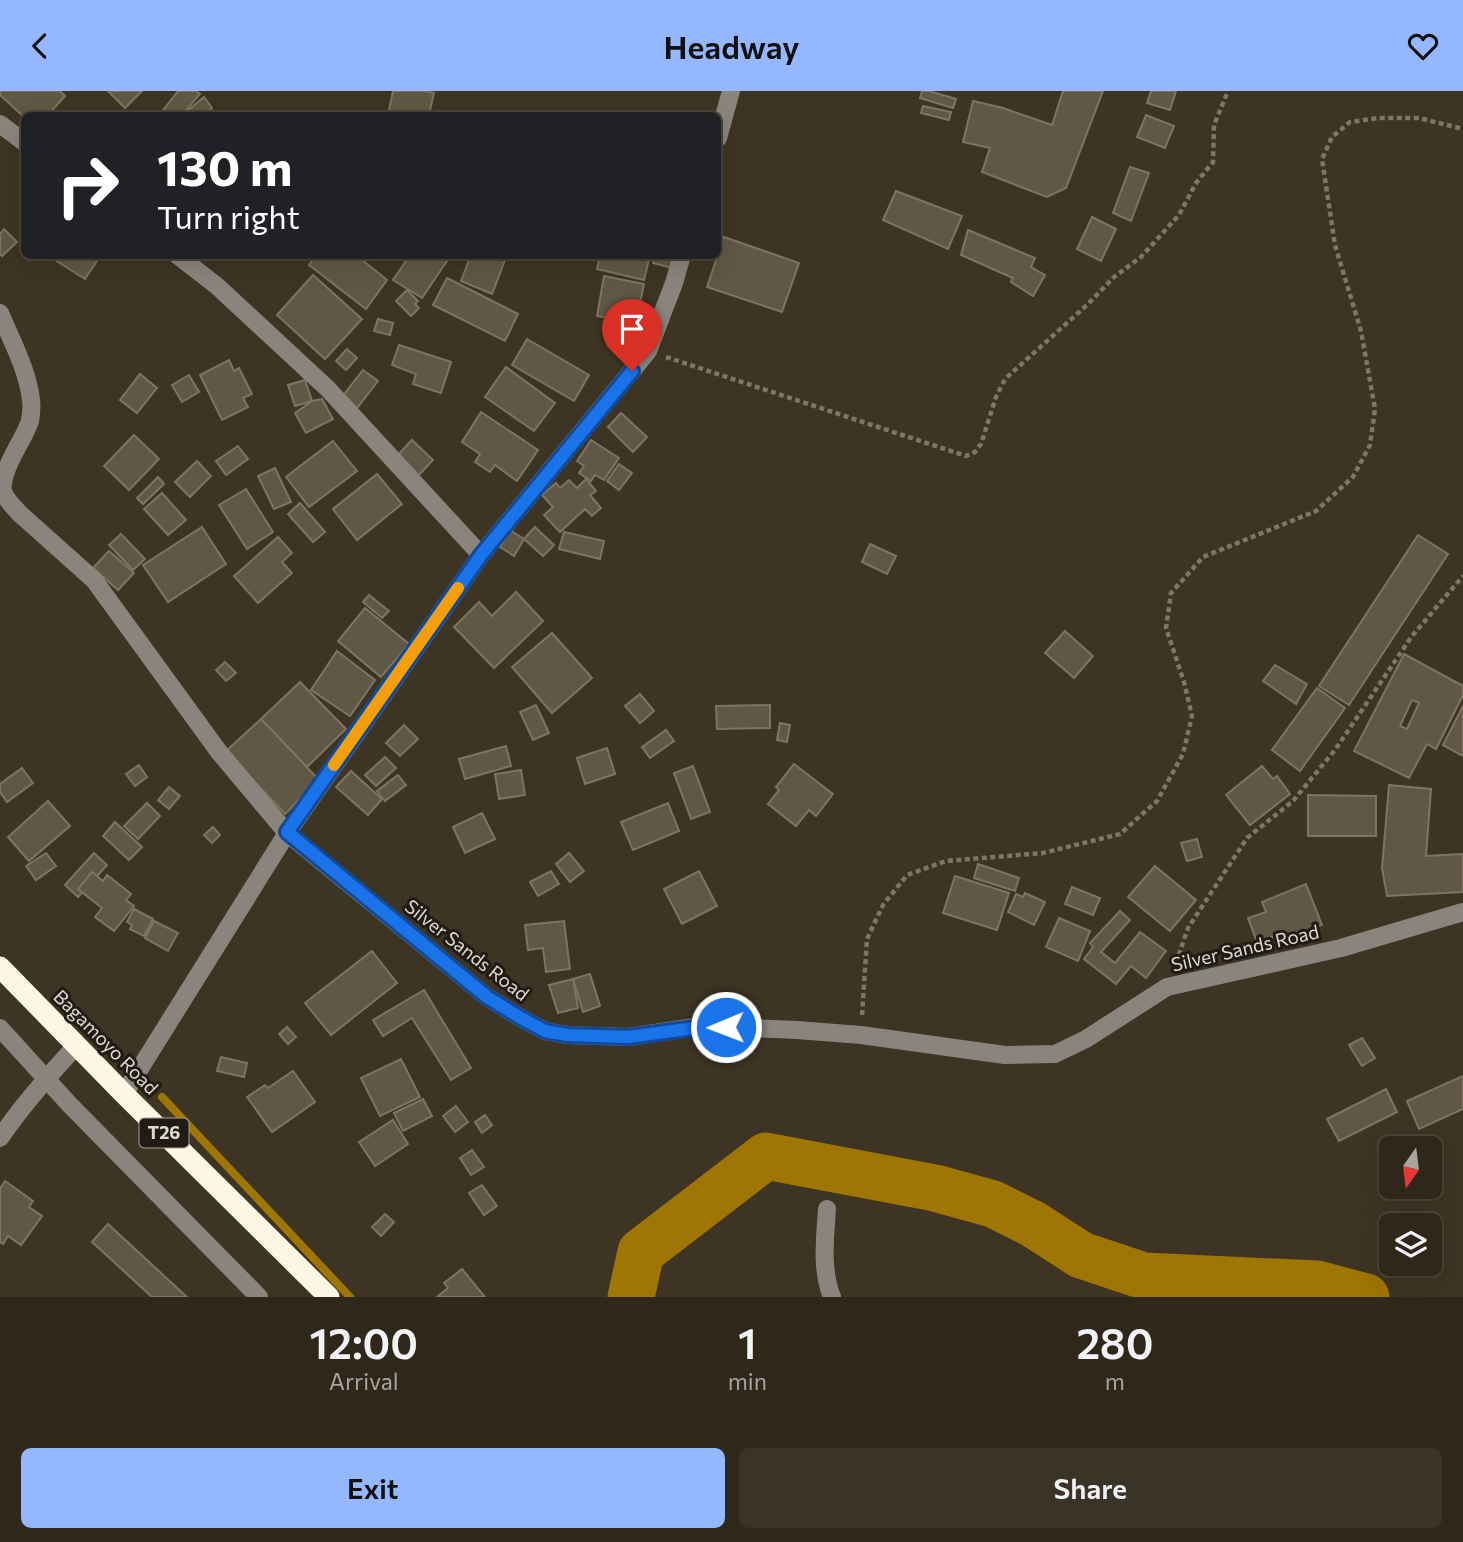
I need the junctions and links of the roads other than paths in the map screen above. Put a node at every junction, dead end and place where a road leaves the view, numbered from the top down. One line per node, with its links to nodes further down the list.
1 (731, 91): 3 (street)
2 (0, 124): 4 (street)
3 (721, 127)
4 (21, 140)
5 (182, 259): 8 (street)
6 (681, 259): 8 (street)
7 (0, 313): 9 (street, Silver Sands Road)
8 (481, 555): 9 (street)
9 (287, 832): 10 (street, Silver Sands Road); 15 (street)
10 (1463, 912)
11 (0, 967): 13 (highway, Bagamoyo Road / T26)
12 (0, 1028): 14 (street)
13 (77, 1045): 14 (street); 15 (highway, Bagamoyo Road / T26)
14 (46, 1078): 16 (street); 18 (street)
15 (124, 1094): 19 (highway, Bagamoyo Road / T26)
16 (0, 1138)
17 (827, 1209): 20 (street)
18 (260, 1297)
19 (329, 1297)
20 (832, 1297)

